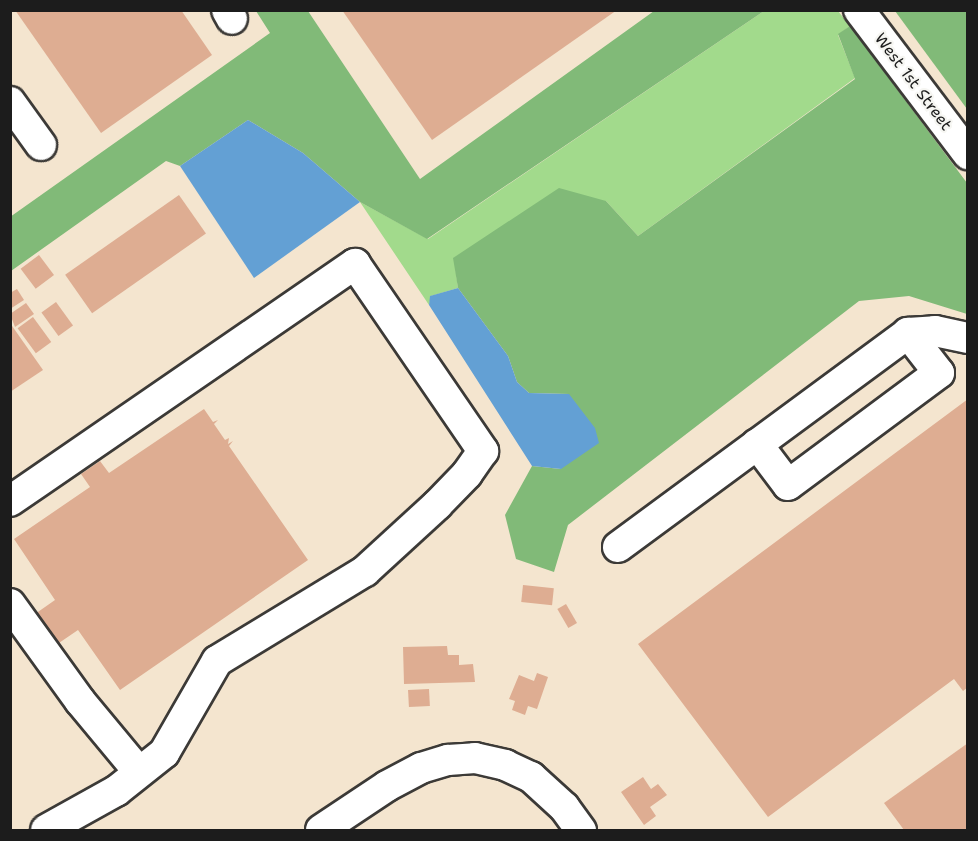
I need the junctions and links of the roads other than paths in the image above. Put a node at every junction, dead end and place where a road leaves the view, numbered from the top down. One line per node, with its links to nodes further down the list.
1 (859, 10): 4 (street, West 1st Street)
2 (10, 102): 3 (street)
3 (41, 145)
4 (968, 154)
5 (908, 333): 6 (street); 7 (street); 7 (street)
6 (968, 338)
7 (757, 444): 9 (street)
8 (10, 501): 11 (street)
9 (618, 547)
10 (10, 604): 11 (street)
11 (139, 772): 12 (street)
12 (46, 831)
13 (321, 831): 14 (street)
14 (581, 831)

